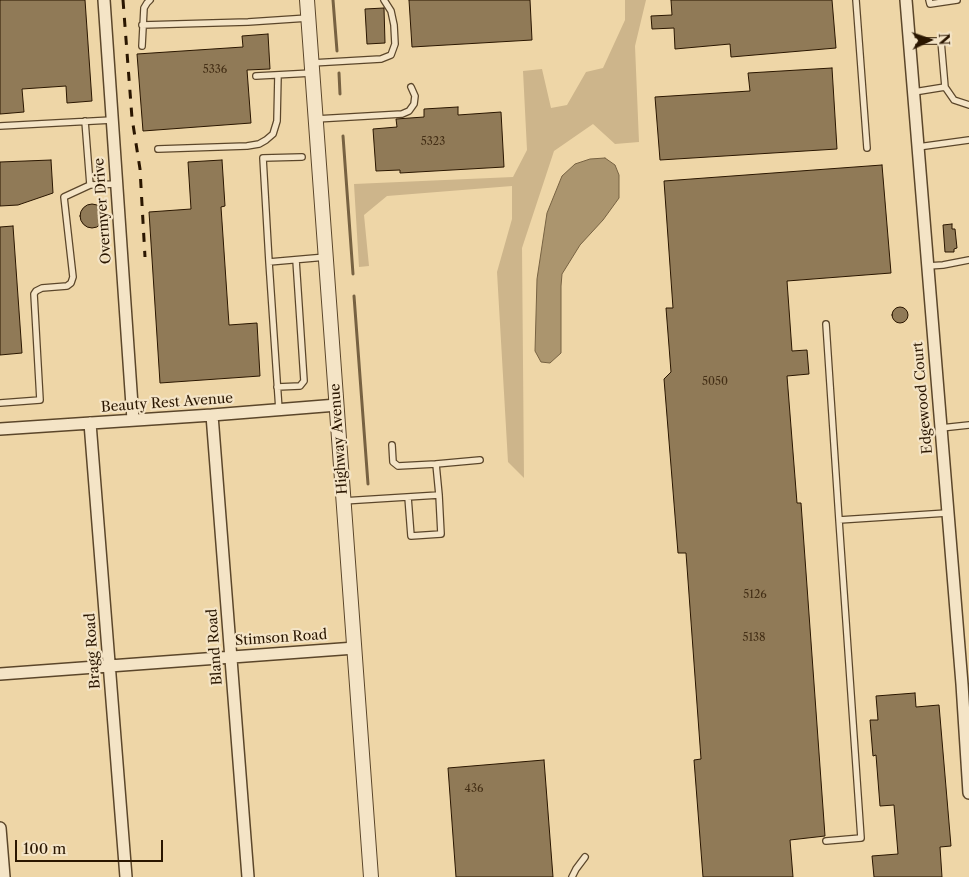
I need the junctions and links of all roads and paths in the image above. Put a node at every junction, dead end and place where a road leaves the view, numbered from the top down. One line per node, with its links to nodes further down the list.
1 (104, 0): 21 (street, Overmyer Drive)
2 (150, 0): 10 (lane)
3 (307, 0): 9 (street, Highway Avenue)
4 (384, 0): 13 (lane)
5 (856, 0): 26 (lane)
6 (906, 0): 11 (street, Edgewood Court)
7 (930, 0): 8 (lane)
8 (958, 0)
9 (308, 18): 10 (lane); 13 (street, Highway Avenue)
10 (142, 24): 12 (lane)
11 (910, 41): 17 (lane); 18 (street, Edgewood Court)
12 (142, 46)
13 (312, 68): 14 (lane); 20 (street, Highway Avenue)
14 (278, 75): 15 (lane); 27 (lane)
15 (256, 76)
16 (411, 87): 20 (lane)
17 (945, 87): 18 (lane); 19 (lane)
18 (914, 92): 25 (street, Edgewood Court)
19 (969, 104)
20 (316, 119): 31 (street, Highway Avenue)
21 (112, 120): 22 (lane); 29 (street, Overmyer Drive)
22 (85, 121): 23 (lane); 30 (lane)
23 (0, 126)
24 (969, 140): 25 (lane)
25 (918, 146): 35 (street, Edgewood Court)
26 (867, 148)
27 (158, 150)
28 (302, 157): 34 (lane)
29 (117, 184): 30 (lane); 42 (street, Overmyer Drive)
30 (90, 185): 38 (lane)
31 (326, 257): 32 (lane); 39 (street, Highway Avenue)
32 (296, 260): 34 (lane); 37 (lane)
33 (969, 260): 35 (lane)
34 (269, 262): 37 (lane)
35 (928, 266): 45 (street, Edgewood Court)
36 (826, 324): 54 (lane)
37 (277, 388): 40 (lane)
38 (0, 403)
39 (337, 405): 40 (street, Beauty Rest Avenue); 52 (street, Highway Avenue)
40 (279, 410): 41 (street, Beauty Rest Avenue)
41 (212, 415): 42 (street, Beauty Rest Avenue); 56 (street, Bland Road)
42 (133, 420): 43 (street, Beauty Rest Avenue)
43 (90, 423): 46 (street, Beauty Rest Avenue); 57 (street, Bragg Road)
44 (969, 425): 45 (lane)
45 (940, 428): 53 (street, Edgewood Court)
46 (0, 429)
47 (392, 445): 49 (lane)
48 (480, 460): 49 (lane)
49 (436, 464): 50 (lane)
50 (439, 495): 51 (lane); 51 (lane)
51 (408, 497): 52 (lane)
52 (343, 501): 55 (street, Highway Avenue)
53 (948, 513): 54 (lane); 59 (street, Edgewood Court)
54 (839, 520): 62 (lane)
55 (355, 648): 56 (street, Stimson Road); 67 (street, Highway Avenue)
56 (230, 657): 57 (street, Stimson Road); 66 (street, Bland Road)
57 (110, 666): 58 (street, Stimson Road); 65 (street, Bragg Road)
58 (0, 674)
59 (968, 776): 60 (street, Edgewood Court)
60 (969, 793)
61 (0, 828): 64 (street)
62 (826, 840)
63 (585, 856): 68 (lane)
64 (4, 877)
65 (126, 877)
66 (248, 877)
67 (372, 877)
68 (572, 877)

